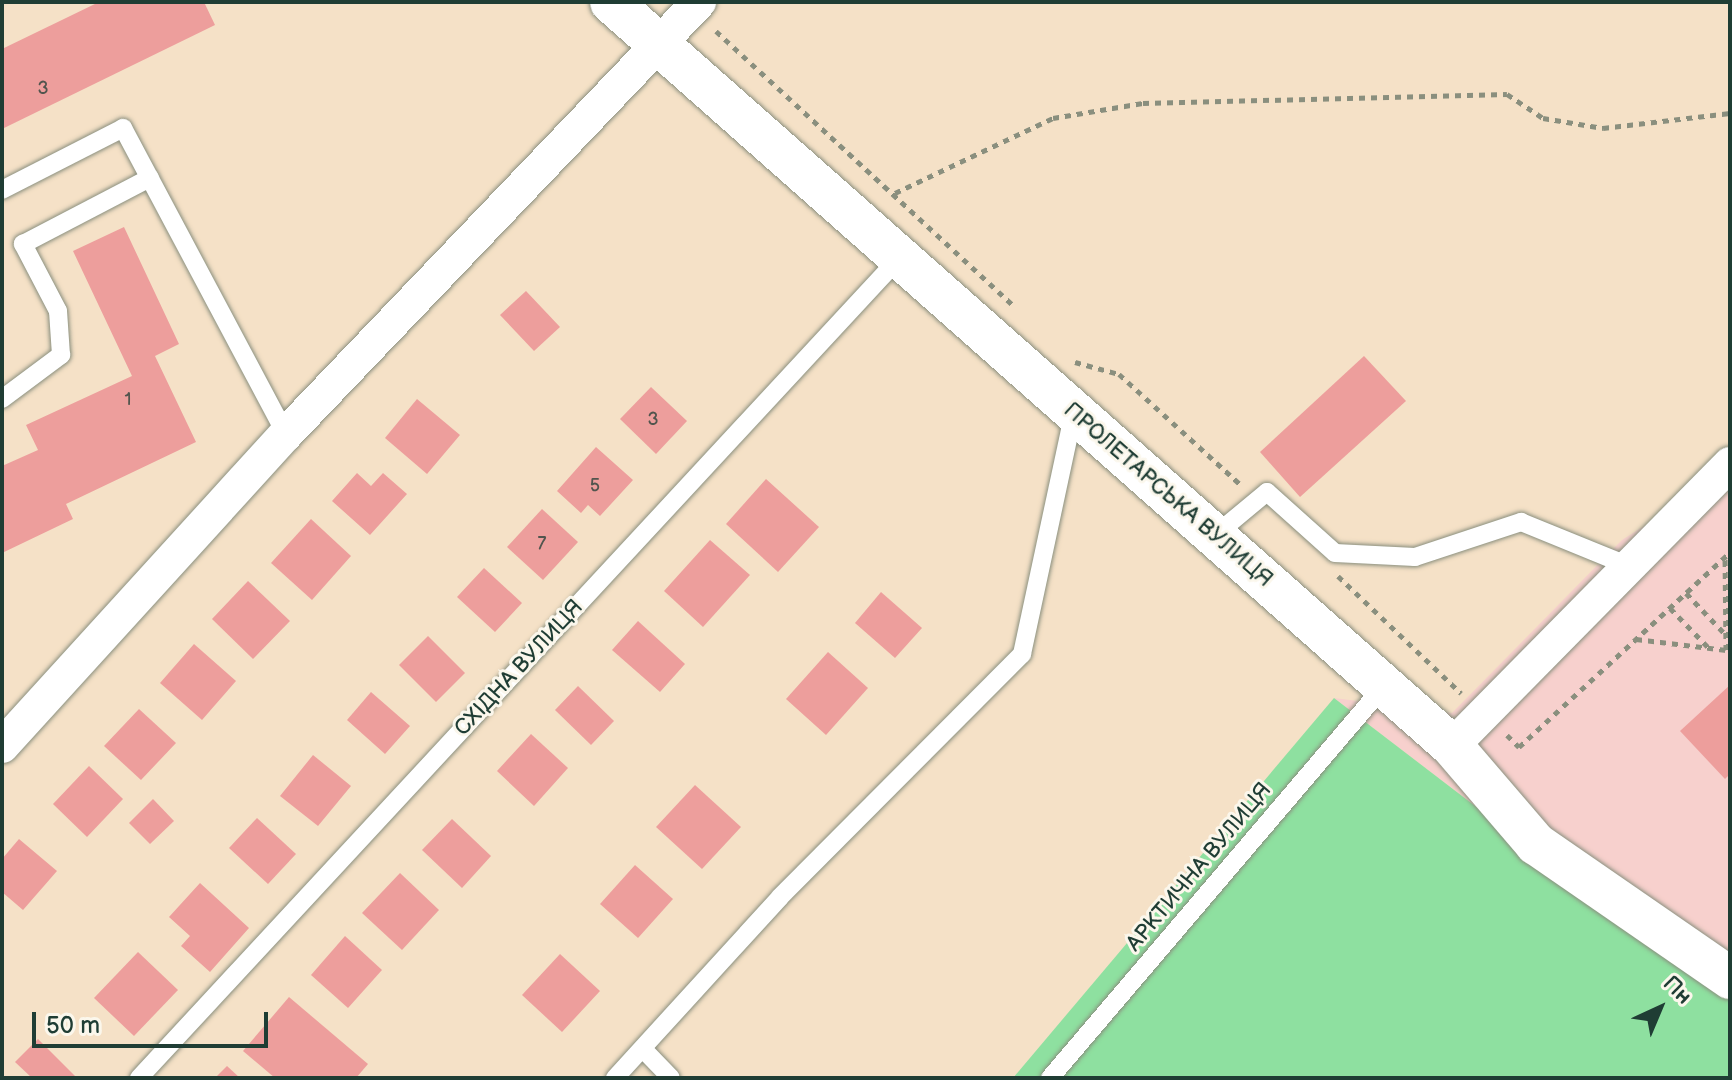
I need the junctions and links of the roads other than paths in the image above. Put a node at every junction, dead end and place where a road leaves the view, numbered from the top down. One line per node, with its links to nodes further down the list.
1 (611, 2): 3 (street, ПРОЛЕТАРСЬКА ВУЛИЦЯ)
2 (696, 5): 3 (street)
3 (660, 45): 6 (street, ПРОЛЕТАРСЬКА ВУЛИЦЯ); 9 (street)
4 (150, 178): 5 (lane); 7 (lane); 9 (lane)
5 (2, 190)
6 (899, 258): 8 (street, ПРОЛЕТАРСЬКА ВУЛИЦЯ); 18 (lane, СХІДНА ВУЛИЦЯ)
7 (2, 399)
8 (1074, 412): 11 (street, ПРОЛЕТАРСЬКА ВУЛИЦЯ); 17 (lane)
9 (286, 434): 14 (street)
10 (1730, 464): 12 (street)
11 (1214, 536): 12 (lane); 13 (street, ПРОЛЕТАРСЬКА ВУЛИЦЯ)
12 (1629, 566): 15 (street)
13 (1384, 686): 15 (street, ПРОЛЕТАРСЬКА ВУЛИЦЯ); 21 (lane, АРКТИЧНА ВУЛИЦЯ)
14 (2, 746)
15 (1452, 746): 16 (street, ПРОЛЕТАРСЬКА ВУЛИЦЯ)
16 (1730, 978)
17 (643, 1049): 19 (lane); 20 (lane)
18 (139, 1078)
19 (615, 1078)
20 (671, 1078)
21 (1050, 1078)

